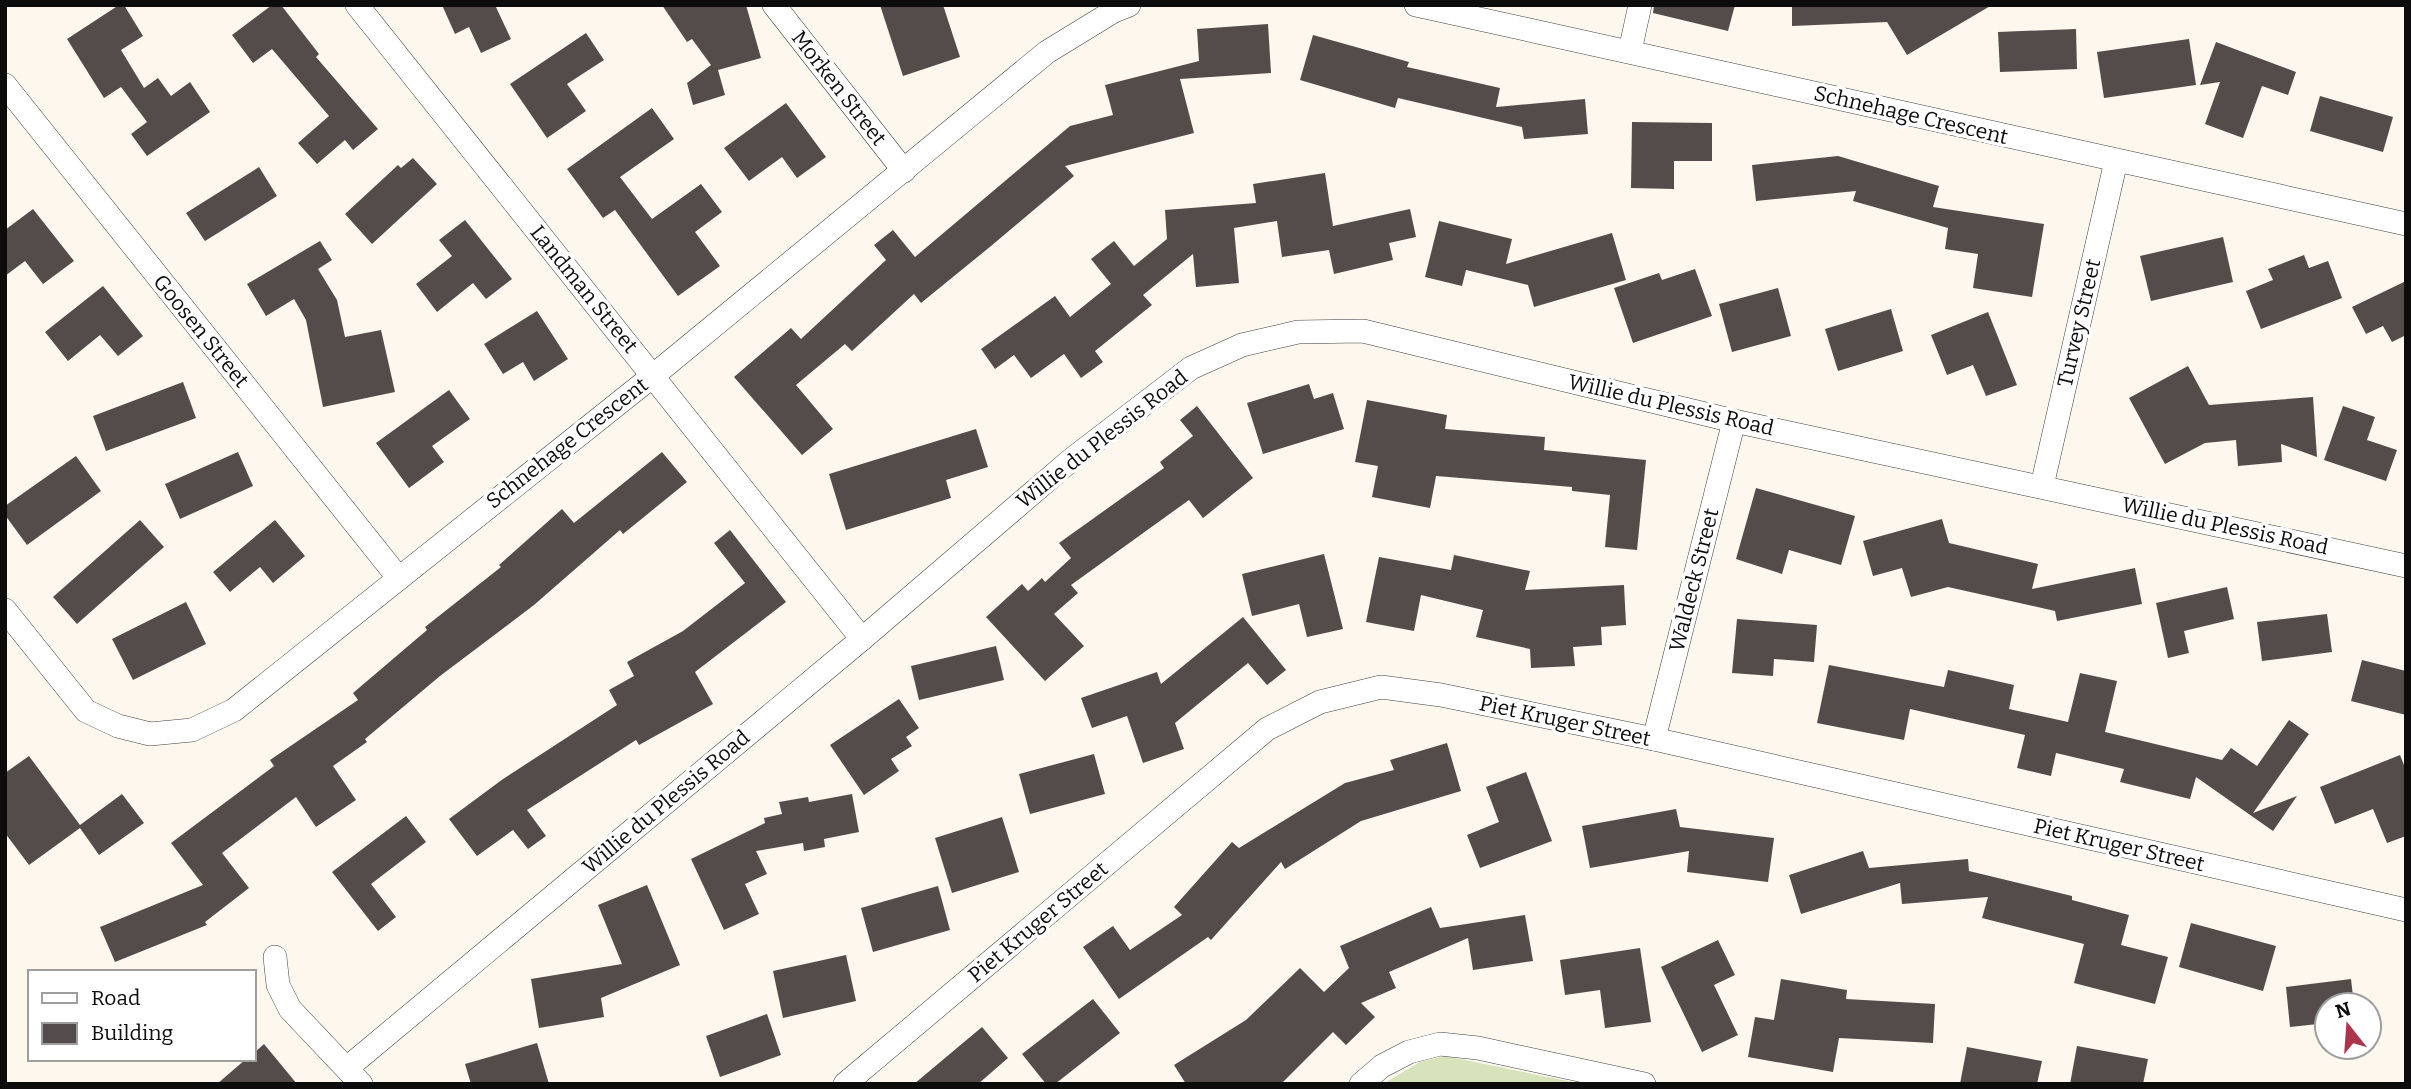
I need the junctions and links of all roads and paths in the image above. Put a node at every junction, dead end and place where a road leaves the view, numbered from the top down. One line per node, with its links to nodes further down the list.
1 (357, 5): 11 (street, Landman Street)
2 (774, 5): 9 (street, Morken Street)
3 (1129, 5): 9 (street, Schnehage Crescent)
4 (1416, 5): 6 (street, Schnehage Crescent)
5 (1640, 5): 6 (street)
6 (1630, 51): 8 (street, Schnehage Crescent)
7 (5, 85): 15 (street, Goosen Street)
8 (2116, 161): 10 (street, Schnehage Crescent); 13 (street, Turvey Street)
9 (904, 171): 11 (street, Schnehage Crescent)
10 (2406, 225)
11 (654, 375): 15 (street, Schnehage Crescent); 17 (street, Landman Street)
12 (1734, 421): 13 (street, Willie du Plessis Road); 17 (street, Willie du Plessis Road); 18 (street, Waldeck Street)
13 (2042, 486): 14 (street, Willie du Plessis Road)
14 (2406, 566)
15 (397, 576): 16 (street, Schnehage Crescent)
16 (5, 610)
17 (862, 639): 21 (street, Willie du Plessis Road)
18 (1654, 739): 19 (street, Piet Kruger Street); 22 (street, Piet Kruger Street)
19 (2406, 910)
20 (275, 957): 21 (street)
21 (354, 1076)
22 (846, 1083)
23 (1361, 1084): 24 (street)
24 (1644, 1084)

